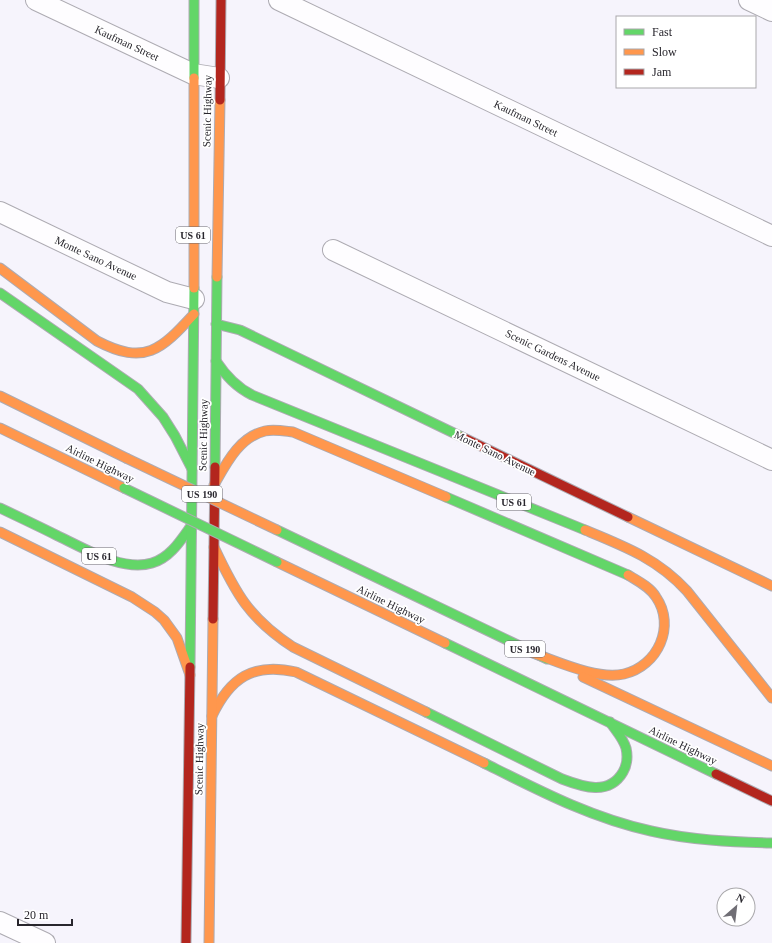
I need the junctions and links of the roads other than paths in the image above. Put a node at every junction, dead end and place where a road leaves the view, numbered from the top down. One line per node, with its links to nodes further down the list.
1 (36, 0): 7 (street, Kaufman Street)
2 (194, 0): 7 (main road, Scenic Highway / US 61)
3 (221, 0): 8 (main road, Scenic Highway / US 61)
4 (279, 0): 10 (street, Kaufman Street)
5 (749, 0): 6 (street)
6 (772, 11)
7 (193, 74): 8 (street, Kaufman Street); 14 (main road, Scenic Highway / US 61)
8 (219, 78): 15 (main road, Scenic Highway / US 61)
9 (0, 212): 14 (street, Monte Sano Avenue)
10 (772, 236)
11 (333, 250): 19 (street, Scenic Gardens Avenue)
12 (0, 268): 14 (main road)
13 (0, 293): 20 (main road)
14 (194, 306): 20 (main road, Scenic Highway / US 61)
15 (216, 324): 16 (main road, Scenic Highway / US 61); 26 (main road, Monte Sano Avenue)
16 (216, 361): 21 (main road, Scenic Highway / US 61); 29 (main road, US 61)
17 (0, 396): 27 (main road, Airline Highway / US 190, bridge)
18 (0, 428): 31 (main road, Airline Highway, bridge)
19 (772, 460)
20 (192, 469): 23 (main road, Scenic Highway / US 61)
21 (214, 484): 25 (main road, Scenic Highway / US 61); 27 (main road)
22 (0, 508): 23 (main road, US 61)
23 (191, 526): 28 (main road, Scenic Highway)
24 (0, 532): 28 (main road)
25 (214, 547): 30 (main road, Scenic Highway); 31 (main road)
26 (772, 586)
27 (533, 653): 32 (main road, Airline Highway / US 190)
28 (190, 675): 37 (main road, Scenic Highway)
29 (772, 698)
30 (212, 716): 34 (main road); 38 (main road, Scenic Highway)
31 (610, 722): 33 (main road, Airline Highway)
32 (772, 766)
33 (772, 801)
34 (772, 844)
35 (0, 922): 36 (street)
36 (45, 943)
37 (186, 943)
38 (209, 943)

